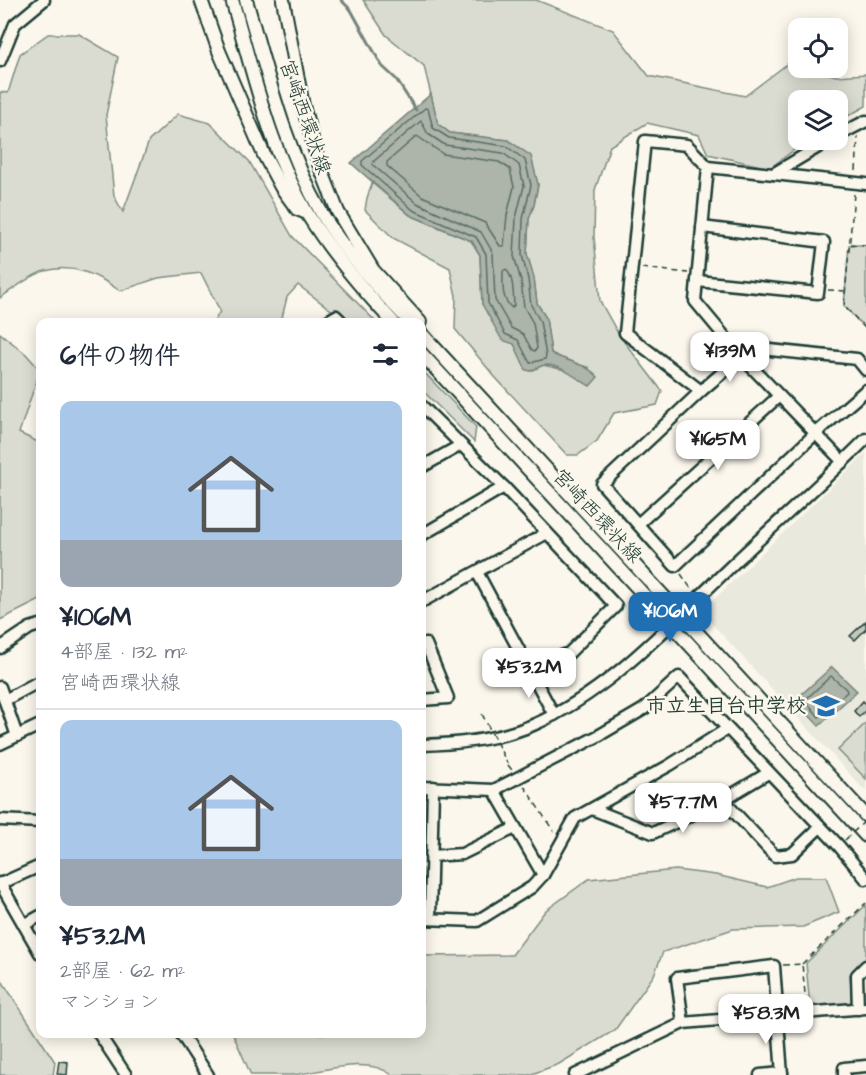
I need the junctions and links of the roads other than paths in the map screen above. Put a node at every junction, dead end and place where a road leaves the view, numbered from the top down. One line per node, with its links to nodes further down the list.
1 (44, 0): 6 (street)
2 (201, 0): 13 (main road)
3 (232, 0): 13 (main road, 宮崎西環状線)
4 (246, 0): 17 (main road, 宮崎西環状線)
5 (283, 0): 18 (main road)
6 (0, 61)
7 (863, 123): 8 (street)
8 (848, 130)
9 (813, 150): 11 (street)
10 (708, 167): 11 (street); 14 (street); 26 (street)
11 (773, 174): 12 (street)
12 (861, 184)
13 (308, 214): 16 (main road, 宮崎西環状線)
14 (702, 227): 15 (street); 15 (street)
15 (697, 277): 21 (street)
16 (390, 318)
17 (406, 318)
18 (416, 318)
19 (426, 329): 24 (main road)
20 (426, 338): 24 (main road, 宮崎西環状線)
21 (740, 355): 23 (street); 26 (street); 27 (street)
22 (426, 358): 41 (main road, 宮崎西環状線)
23 (866, 370)
24 (471, 386): 40 (main road, 宮崎西環状線)
25 (866, 390): 29 (street)
26 (701, 391): 35 (street)
27 (779, 396): 29 (street); 35 (street)
28 (426, 410): 31 (street)
29 (815, 434): 32 (street); 35 (street)
30 (866, 439): 32 (street)
31 (461, 445): 33 (street); 34 (street)
32 (843, 462): 40 (street)
33 (426, 465)
34 (504, 487): 36 (street); 37 (street)
35 (638, 524)
36 (426, 533)
37 (547, 533): 38 (street); 45 (street)
38 (477, 572): 39 (street); 45 (street)
39 (426, 600)
40 (681, 614): 41 (street); 62 (main road, 宮崎西環状線)
41 (671, 624): 50 (street); 67 (main road, 宮崎西環状線)
42 (36, 626): 44 (street)
43 (426, 644): 49 (street)
44 (0, 648)
45 (529, 670): 50 (street)
46 (36, 683): 48 (street)
47 (0, 687): 48 (street)
48 (5, 700): 53 (street)
49 (426, 700)
50 (554, 715): 55 (street)
51 (36, 727): 53 (street)
52 (727, 729): 56 (street); 59 (street); 61 (street)
53 (17, 736): 54 (street)
54 (0, 744)
55 (426, 745)
56 (768, 773): 60 (street); 65 (street)
57 (426, 787): 58 (street)
58 (433, 787): 59 (street); 68 (street)
59 (494, 790): 66 (street)
60 (723, 800): 61 (street); 65 (street)
61 (592, 808): 70 (street)
62 (866, 818)
63 (0, 820): 64 (street)
64 (36, 822)
65 (820, 827): 71 (street)
66 (516, 828): 68 (street); 70 (street)
67 (866, 836)
68 (431, 856): 74 (street)
69 (36, 868): 72 (street)
70 (543, 875): 74 (street)
71 (866, 879)
72 (0, 883): 75 (street)
73 (36, 918): 75 (street)
74 (426, 919)
75 (24, 925): 76 (street)
76 (36, 946)
77 (866, 966): 78 (street)
78 (862, 1008): 79 (street)
79 (779, 1015): 80 (street); 80 (street); 85 (street)
80 (683, 1023): 84 (street)
81 (102, 1038): 86 (street)
82 (184, 1038): 87 (street)
83 (866, 1066): 89 (street)
84 (582, 1073)
85 (782, 1074): 88 (street)
86 (125, 1075)
87 (208, 1075)
88 (760, 1075)
89 (844, 1075)

